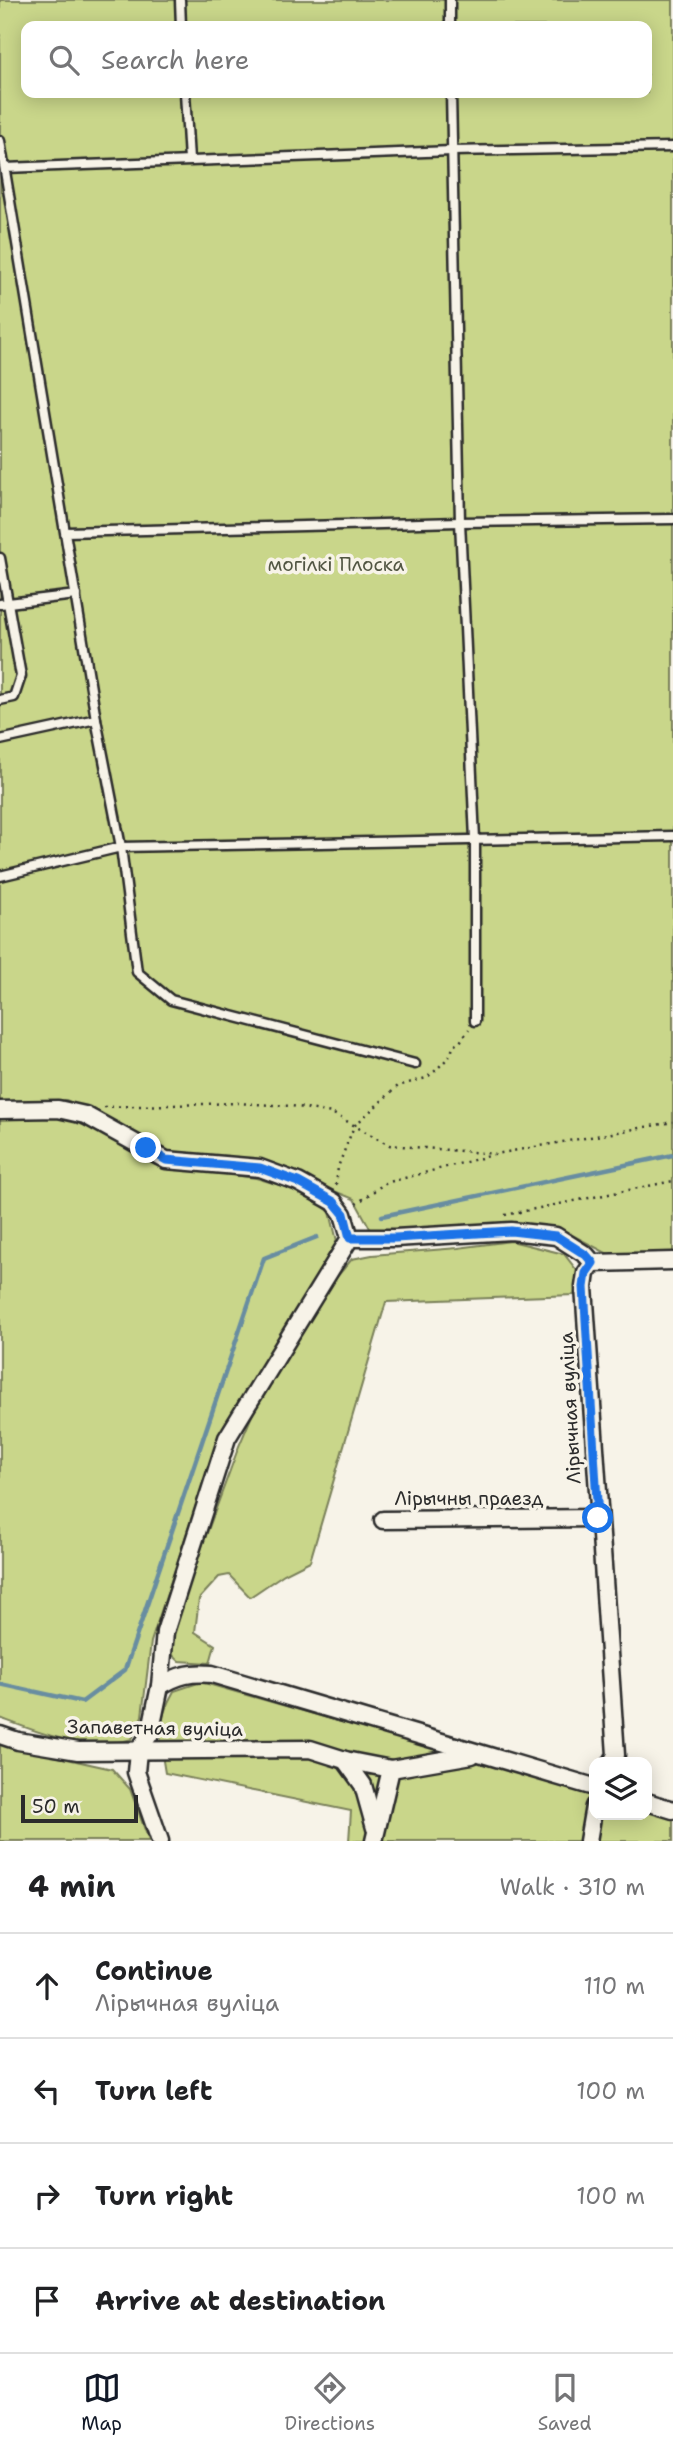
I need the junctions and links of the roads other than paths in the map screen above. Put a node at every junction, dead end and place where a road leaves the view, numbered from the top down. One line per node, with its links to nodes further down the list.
1 (180, 0): 3 (lane)
2 (450, 0): 4 (lane)
3 (181, 21)
4 (450, 21)
5 (185, 98): 10 (lane)
6 (451, 98): 9 (lane)
7 (0, 141): 11 (lane)
8 (673, 147): 9 (lane)
9 (452, 151): 10 (lane); 13 (lane)
10 (189, 160): 11 (lane)
11 (5, 167): 14 (lane)
12 (673, 519): 13 (lane)
13 (460, 522): 14 (lane); 22 (lane)
14 (66, 532): 16 (lane)
15 (0, 558): 17 (lane)
16 (76, 595): 17 (lane); 19 (lane)
17 (3, 603): 18 (lane)
18 (0, 700)
19 (96, 719): 20 (lane); 23 (lane)
20 (0, 740)
21 (673, 836): 22 (lane)
22 (475, 839): 23 (lane); 25 (lane)
23 (121, 847): 24 (lane); 26 (lane)
24 (0, 876)
25 (475, 1021)
26 (415, 1064)
27 (0, 1110): 28 (street)
28 (350, 1238): 30 (street); 33 (street)
29 (673, 1261): 30 (street)
30 (593, 1263): 31 (street, Лірычная вуліца)
31 (598, 1518): 32 (street, Лірычны праезд); 37 (street, Лірычная вуліца)
32 (383, 1520)
33 (160, 1686): 35 (street); 36 (street)
34 (0, 1735): 35 (street, Запаветная вуліца)
35 (138, 1751): 38 (street, Запаветная вуліца); 45 (street)
36 (478, 1754): 39 (street); 40 (street)
37 (615, 1757)
38 (345, 1760): 39 (street, Запаветная вуліца); 44 (street)
39 (391, 1769): 44 (street)
40 (589, 1786)
41 (652, 1804): 42 (street)
42 (673, 1810)
43 (592, 1820): 46 (street)
44 (375, 1836)
45 (160, 1841)
46 (588, 1841)

